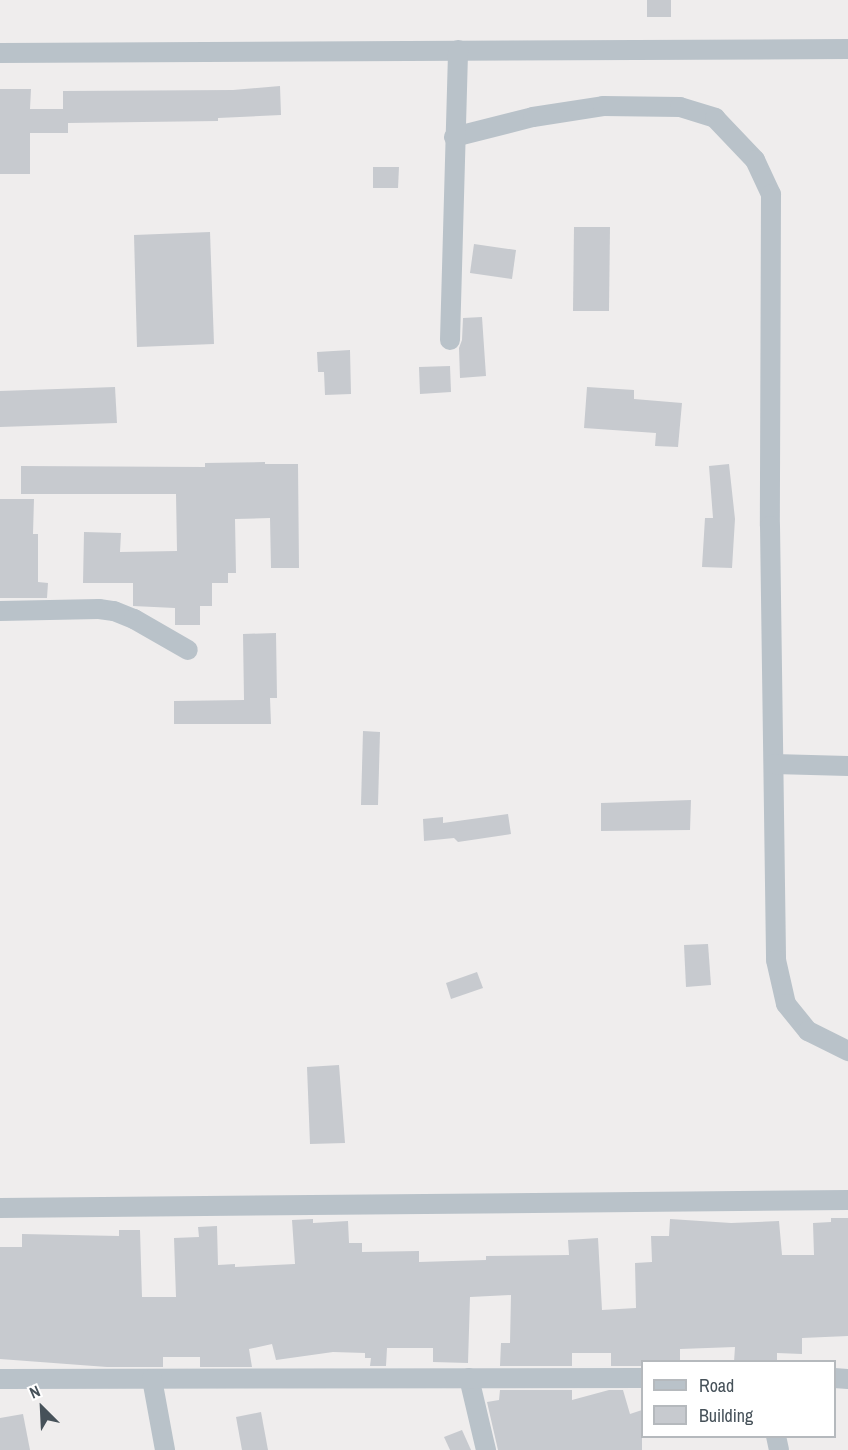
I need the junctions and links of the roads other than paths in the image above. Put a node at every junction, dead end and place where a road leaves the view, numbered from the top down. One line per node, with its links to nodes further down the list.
1 (848, 49): 2 (street)
2 (458, 50): 3 (street); 4 (street)
3 (0, 53)
4 (454, 136): 5 (street); 8 (street)
5 (450, 340)
6 (0, 611): 7 (street)
7 (188, 650)
8 (774, 764): 9 (street); 10 (street)
9 (848, 766)
10 (848, 1051)
11 (848, 1200): 12 (street)
12 (0, 1208)
13 (0, 1378): 16 (street)
14 (469, 1378): 15 (street); 16 (street); 18 (street)
15 (641, 1378)
16 (152, 1379): 17 (street)
17 (165, 1450)
18 (486, 1450)

